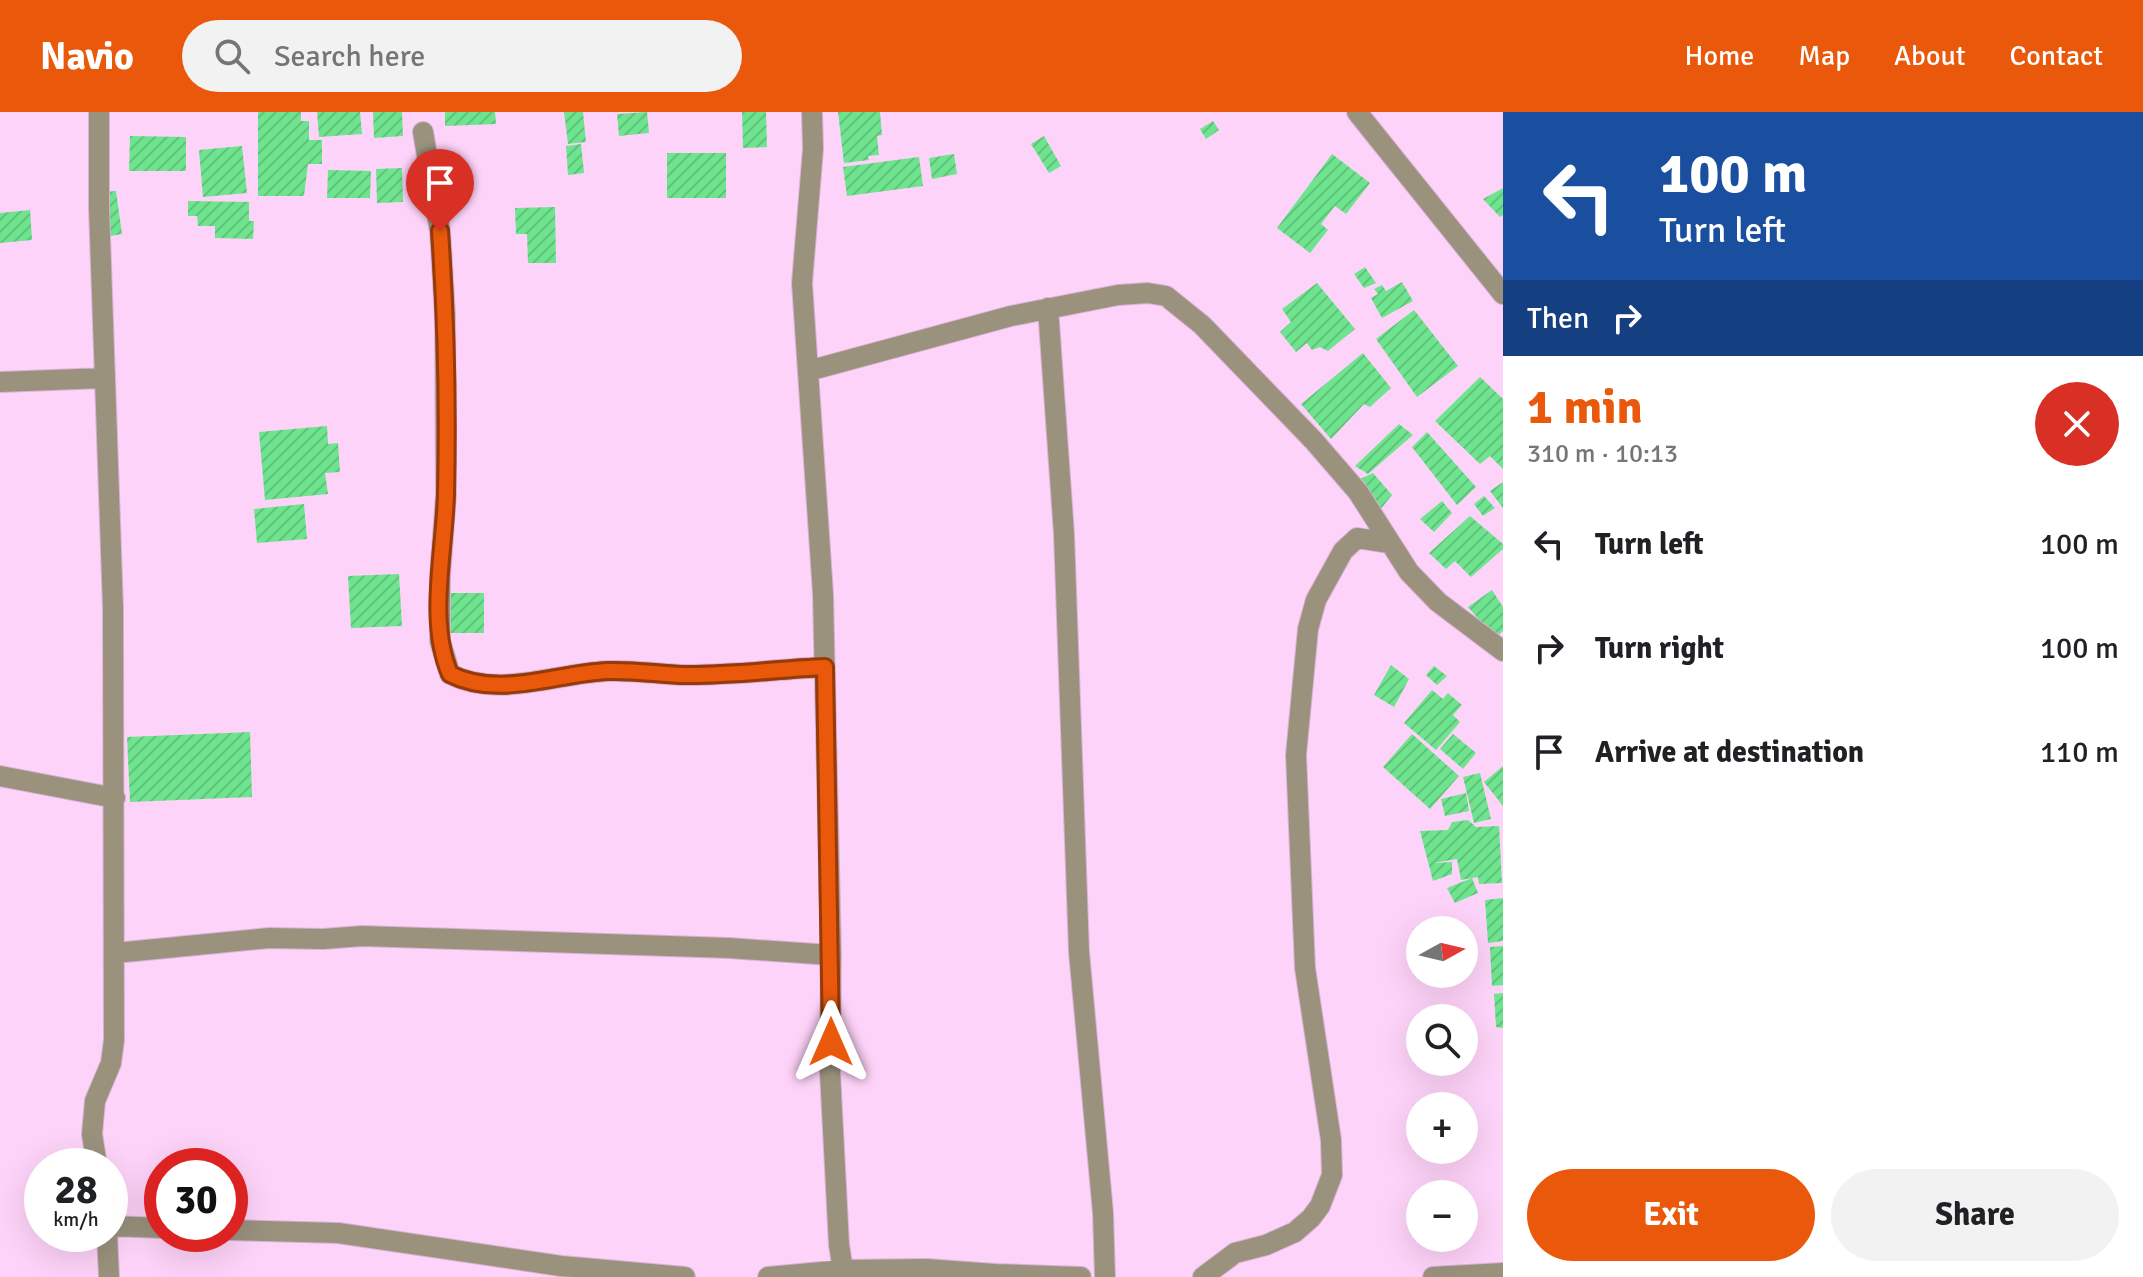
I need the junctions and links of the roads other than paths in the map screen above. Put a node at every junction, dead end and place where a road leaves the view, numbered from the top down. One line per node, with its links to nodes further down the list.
1 (99, 112): 8 (street)
2 (812, 112): 7 (street)
3 (1357, 112): 5 (street)
4 (423, 132): 12 (street)
5 (1503, 294)
6 (1048, 308): 7 (street); 10 (street); 27 (street)
7 (808, 371): 12 (street)
8 (105, 378): 9 (street); 14 (street)
9 (0, 382)
10 (1389, 543): 11 (street); 28 (street)
11 (1503, 651)
12 (825, 667): 16 (street)
13 (0, 776): 14 (street)
14 (115, 798): 15 (street)
15 (115, 953): 16 (street); 17 (street)
16 (831, 955): 20 (street)
17 (94, 1148)
18 (248, 1230): 24 (street)
19 (108, 1252): 23 (street)
20 (843, 1270): 22 (street); 25 (street)
21 (1503, 1273): 29 (street)
22 (995, 1276): 26 (street)
23 (109, 1277)
24 (685, 1277)
25 (768, 1277)
26 (1081, 1277)
27 (1105, 1277)
28 (1203, 1277)
29 (1433, 1277)

